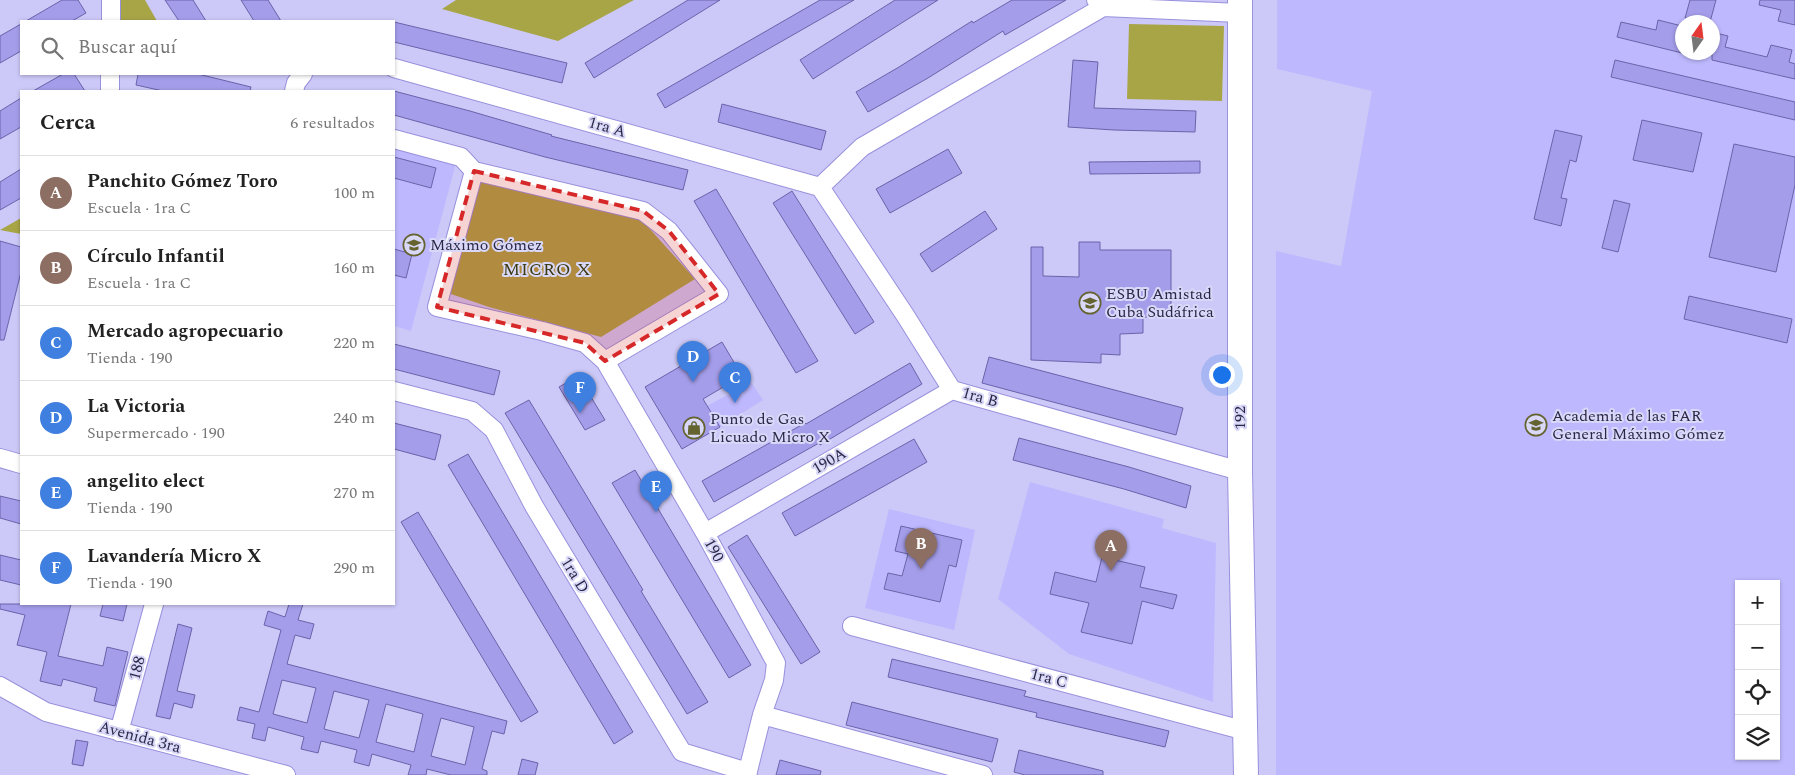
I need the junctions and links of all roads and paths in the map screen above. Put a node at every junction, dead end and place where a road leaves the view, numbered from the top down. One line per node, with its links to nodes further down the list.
1 (111, 0): 4 (street)
2 (1100, 4): 3 (street); 12 (street)
3 (1240, 6): 18 (street, 192)
4 (111, 20)
5 (395, 68): 12 (street, 1ra A)
6 (110, 75): 8 (street)
7 (302, 75): 9 (street)
8 (110, 90)
9 (294, 90)
10 (395, 139): 11 (street)
11 (474, 171): 13 (street, 190); 13 (street)
12 (820, 187): 14 (street, 1ra B)
13 (605, 361): 19 (street, 190)
14 (952, 390): 18 (street, 1ra B); 19 (street, 190A)
15 (395, 391): 26 (street, 1ra D)
16 (0, 458): 17 (street)
17 (20, 464)
18 (1240, 470): 24 (street, 192)
19 (705, 533): 23 (street, 190)
20 (154, 605): 25 (street, 188)
21 (852, 626): 24 (street, 1ra C)
22 (0, 686): 25 (street, Avenida 3ra)
23 (762, 715): 26 (street, 190); 28 (street)
24 (1246, 731): 29 (street, 192)
25 (120, 732): 27 (street, Avenida 3ra)
26 (747, 773)
27 (286, 775)
28 (983, 775)
29 (1246, 775)

